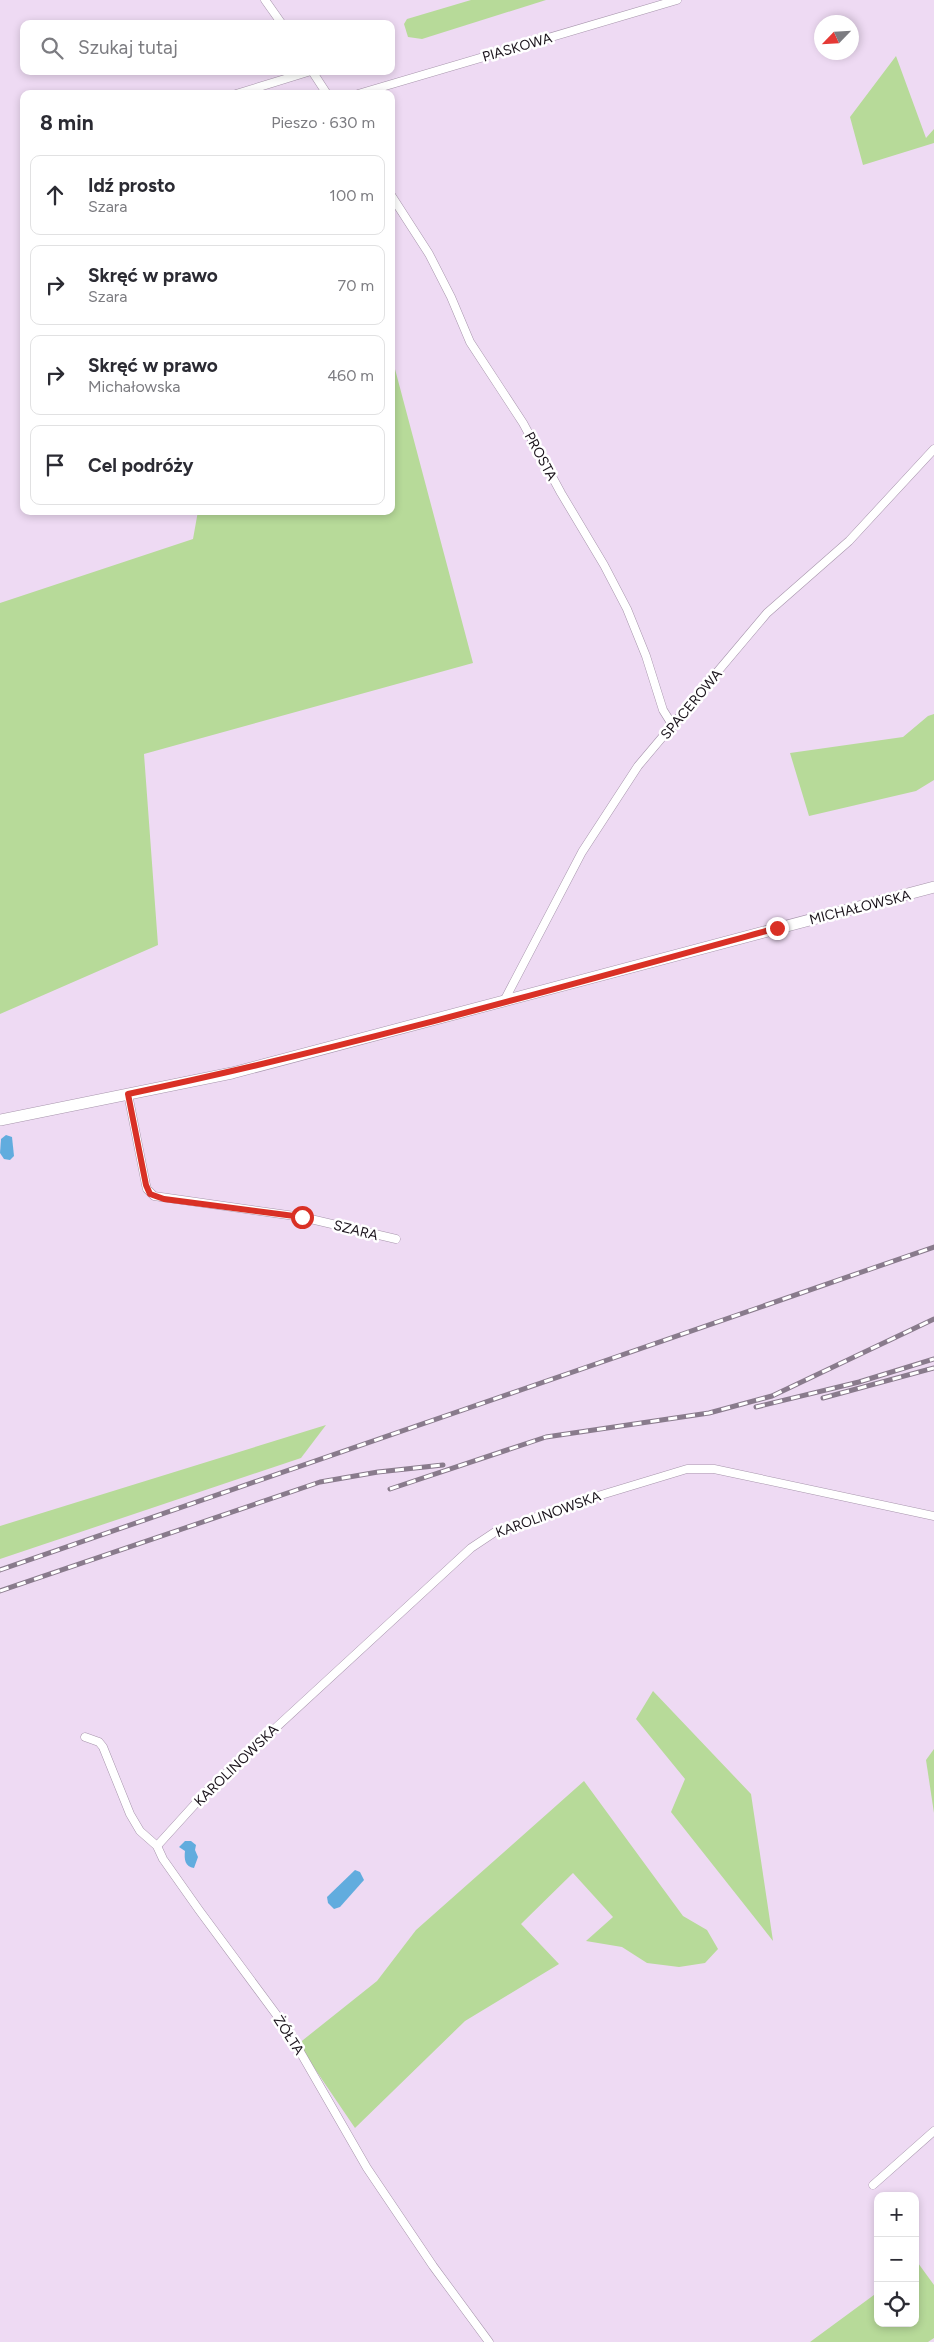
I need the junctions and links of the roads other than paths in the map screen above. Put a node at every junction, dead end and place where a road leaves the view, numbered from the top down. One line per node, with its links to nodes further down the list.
1 (265, 0): 3 (street)
2 (677, 0): 8 (street, PIASKOWA)
3 (279, 20)
4 (299, 75): 6 (street)
5 (315, 75): 7 (street)
6 (249, 90)
7 (324, 90)
8 (372, 90)
9 (395, 200): 11 (street, PROSTA)
10 (934, 449): 11 (street, SPACEROWA)
11 (673, 726): 13 (street, SPACEROWA)
12 (934, 887): 13 (street, MICHAŁOWSKA)
13 (504, 1002): 14 (street, MICHAŁOWSKA)
14 (128, 1094): 15 (street, MICHAŁOWSKA); 16 (street, SZARA)
15 (0, 1120)
16 (396, 1240)
17 (934, 1516): 19 (street, KAROLINOWSKA)
18 (86, 1737): 19 (street, ŻÓŁTA)
19 (157, 1846): 22 (street, ŻÓŁTA)
20 (934, 2131): 21 (street)
21 (873, 2185)
22 (489, 2342)

